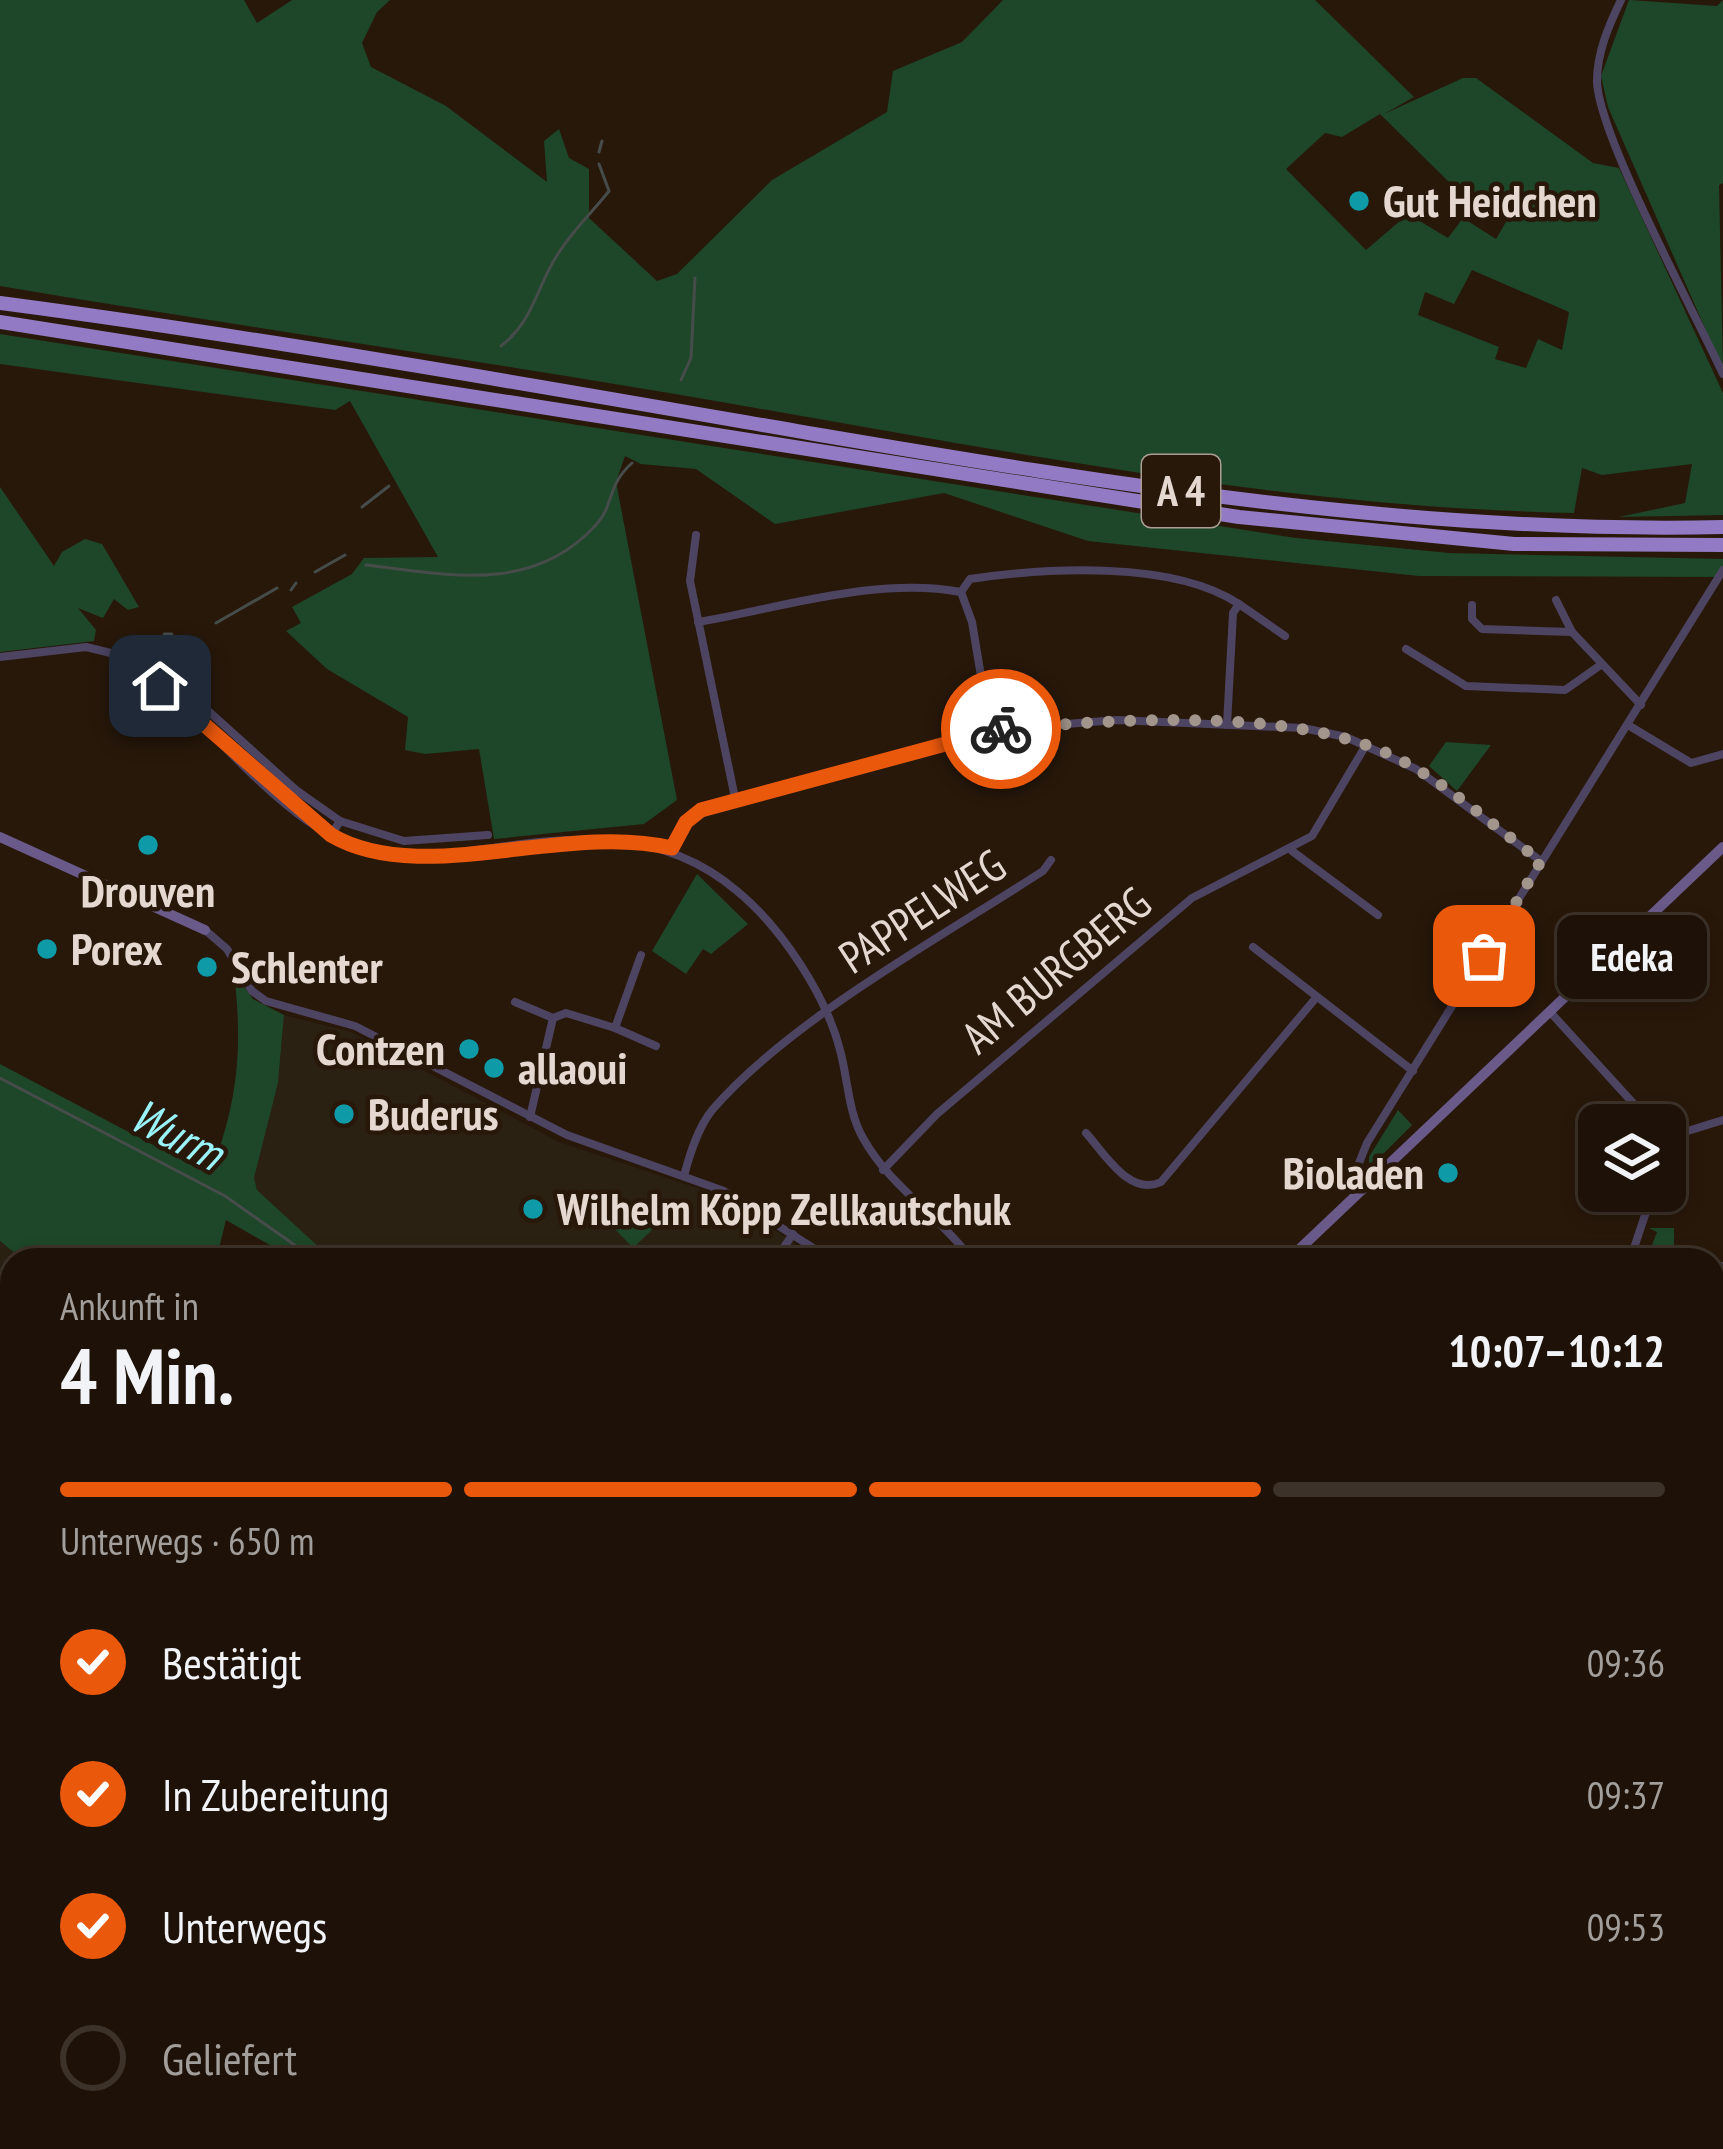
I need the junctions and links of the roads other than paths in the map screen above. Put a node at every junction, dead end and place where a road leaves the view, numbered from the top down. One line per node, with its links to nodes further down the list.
1 (1621, 0): 4 (street)
2 (0, 303): 5 (highway, A 4)
3 (0, 322): 7 (highway, A 4)
4 (1723, 374)
5 (1718, 527)
6 (696, 535): 13 (street)
7 (1723, 545)
8 (1723, 570): 20 (street)
9 (961, 592): 11 (street); 13 (street); 23 (street)
10 (1556, 600): 14 (street)
11 (1239, 604): 15 (street); 21 (street)
12 (1472, 605): 14 (street)
13 (698, 622): 26 (street)
14 (1572, 632): 18 (street)
15 (1285, 636)
16 (1406, 649): 18 (street)
17 (0, 657): 19 (street)
18 (1602, 664): 20 (street)
19 (160, 686): 27 (street); 28 (street)
20 (1641, 705): 22 (street)
21 (1227, 725): 23 (street); 24 (street)
22 (1628, 725): 25 (street); 35 (street)
23 (990, 730): 26 (street)
24 (1366, 745): 33 (street, AM BURGBERG); 35 (street)
25 (1723, 754)
26 (735, 798): 32 (street)
27 (340, 820): 28 (street); 29 (street)
28 (331, 835): 32 (street)
29 (488, 835)
30 (0, 837): 37 (main road)
31 (1723, 847): 42 (main road)
32 (672, 848): 43 (street)
33 (1292, 851): 36 (street); 53 (street, AM BURGBERG)
34 (1051, 860): 43 (street, PAPPELWEG)
35 (1541, 861): 47 (street)
36 (1378, 915)
37 (205, 930): 49 (street)
38 (1253, 947): 40 (street)
39 (641, 956): 45 (street)
40 (1315, 999): 47 (street); 52 (street)
41 (514, 1003): 44 (street)
42 (1550, 1013): 48 (street); 55 (main road)
43 (826, 1014): 53 (street); 54 (street, PAPPELWEG)
44 (553, 1018): 45 (street); 49 (street)
45 (615, 1028): 46 (street)
46 (656, 1046)
47 (1413, 1071): 55 (street)
48 (1634, 1104)
49 (530, 1118): 54 (street)
50 (1723, 1120): 51 (street)
51 (1686, 1131)
52 (1086, 1133)
53 (883, 1170): 60 (street)
54 (684, 1176): 57 (street)
55 (1367, 1186): 61 (main road)
56 (1646, 1212): 62 (street)
57 (793, 1234): 58 (street); 59 (street)
58 (783, 1248)
59 (814, 1248)
60 (962, 1248)
61 (1301, 1248)
62 (1634, 1248)

